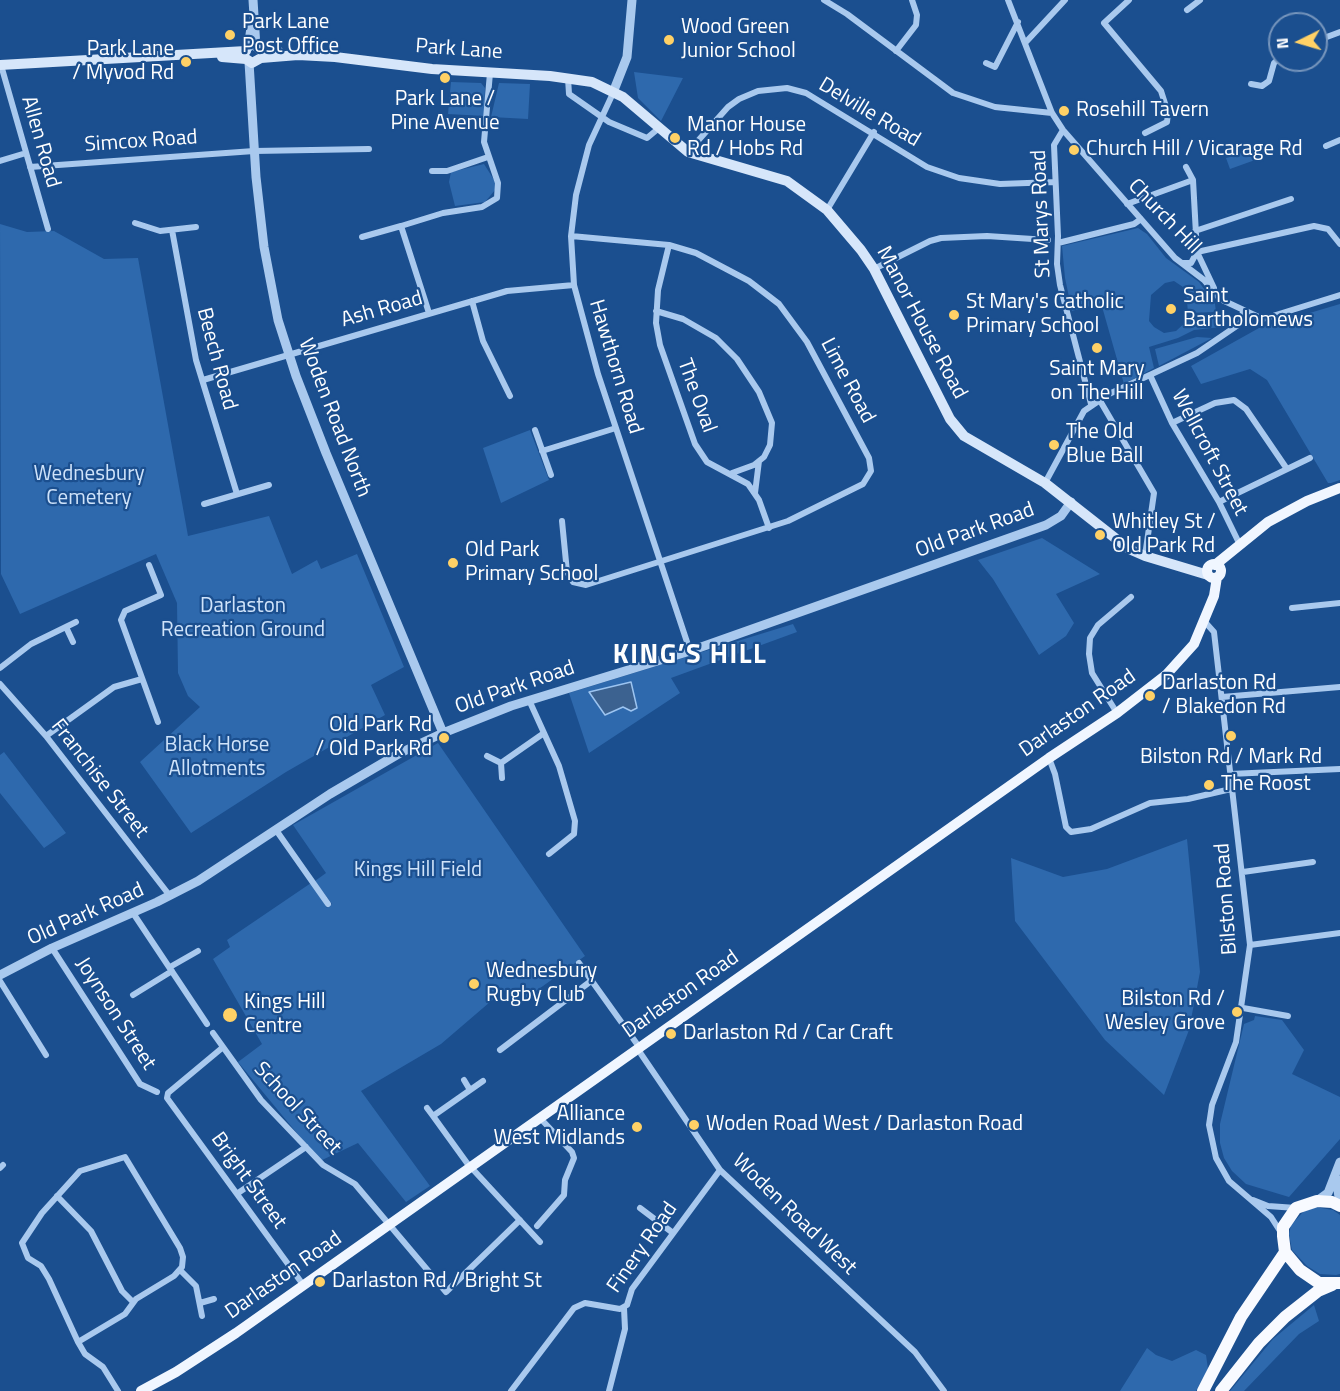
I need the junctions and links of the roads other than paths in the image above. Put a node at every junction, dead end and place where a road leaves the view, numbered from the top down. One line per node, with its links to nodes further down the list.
1 (632, 0): 20 (street)
2 (824, 0): 12 (street)
3 (912, 0): 12 (street)
4 (1008, 0): 10 (street, Church Hill)
5 (1065, 0): 11 (street)
6 (1129, 0): 26 (street)
7 (1200, 0): 9 (street)
8 (253, 4): 13 (street, Woden Road North)
9 (1188, 10)
10 (1018, 22): 11 (street, Church Hill); 14 (street)
11 (1026, 42): 21 (street, Church Hill)
12 (896, 51): 21 (street)
13 (253, 54): 15 (main road, Park Lane); 17 (main road, Park Lane); 30 (street, Woden Road North)
14 (986, 63)
15 (0, 65): 31 (street, Allen Road)
16 (1272, 72): 19 (street)
17 (490, 73): 18 (main road, Park Lane); 33 (street)
18 (568, 78): 20 (main road, Park Lane); 22 (street)
19 (1251, 84)
20 (614, 90): 22 (street, Hawthorn Road); 23 (main road, Manor House Road)
21 (1052, 113): 24 (street, Church Hill)
22 (603, 117): 23 (street); 50 (street, Hawthorn Road)
23 (659, 128): 32 (main road, Manor House Road)
24 (1063, 130): 39 (street, St Marys Road); 41 (street, Church Hill)
25 (874, 132): 32 (street, Delville Road); 39 (street, Delville Road); 42 (street)
26 (1145, 133)
27 (1340, 140): 28 (street)
28 (1326, 146)
29 (369, 149): 30 (street, Simcox Road)
30 (254, 151): 35 (street, Simcox Road); 66 (street, Woden Road North)
31 (26, 153): 34 (street); 35 (street, Allen Road)
32 (688, 153): 42 (main road, Manor House Road)
33 (488, 157): 37 (street); 45 (street)
34 (0, 161)
35 (30, 167): 47 (street, Allen Road)
36 (1186, 168): 38 (street)
37 (432, 171)
38 (1192, 180): 41 (street); 49 (street)
39 (1055, 182): 53 (street, St Marys Road)
40 (1292, 199): 49 (street)
41 (1127, 204): 43 (street, Church Hill)
42 (827, 210): 58 (main road, Manor House Road)
43 (1141, 219): 53 (street); 57 (street, Church Hill)
44 (135, 223): 48 (street)
45 (401, 226): 51 (street); 65 (street)
46 (196, 227): 48 (street)
47 (48, 229)
48 (172, 230): 68 (street, Beech Road)
49 (1195, 231): 56 (street)
50 (571, 236): 55 (street, Lime Road); 59 (street, Hawthorn Road)
51 (362, 237)
52 (1048, 240): 58 (street)
53 (1058, 243): 71 (street, St Marys Road)
54 (1340, 244): 56 (street)
55 (669, 245): 63 (street, The Oval); 90 (street, Lime Road)
56 (1197, 252): 57 (street); 61 (street)
57 (1182, 263): 61 (street, Church Hill)
58 (874, 270): 81 (main road, Manor House Road)
59 (574, 285): 62 (street, Ash Road); 73 (street, Hawthorn Road)
60 (1340, 295): 64 (street, Church Hill)
61 (1220, 299): 64 (street, Church Hill)
62 (472, 301): 65 (street, Ash Road); 69 (street)
63 (656, 311): 77 (street, The Oval); 79 (street, The Oval)
64 (1243, 311): 67 (street)
65 (429, 313): 66 (street, Ash Road)
66 (289, 355): 68 (street, Ash Road); 112 (street, Woden Road North)
67 (1150, 375): 70 (street); 72 (street, Wellcroft Street)
68 (203, 380): 85 (street, Beech Road)
69 (510, 396)
70 (1099, 399): 71 (street); 92 (street)
71 (1091, 404): 81 (street)
72 (1172, 423): 78 (street); 87 (street, Wellcroft Street)
73 (616, 428): 75 (street); 93 (street, Hawthorn Road)
74 (535, 430): 75 (street)
75 (542, 451): 80 (street)
76 (1310, 458): 78 (street)
77 (759, 461): 79 (street); 84 (street, The Oval)
78 (1287, 469): 87 (street)
79 (732, 473): 84 (street, The Oval)
80 (551, 475)
81 (1045, 483): 86 (main road, Manor House Road)
82 (269, 485): 85 (street)
83 (1340, 488): 91 (main road, Darlaston Road)
84 (755, 493): 90 (street, The Oval)
85 (237, 494): 88 (street)
86 (1071, 502): 92 (main road, Manor House Road); 103 (street, Old Park Road)
87 (1219, 502): 91 (street, Wellcroft Street)
88 (204, 504)
89 (562, 521): 93 (street, Lime Road)
90 (769, 528): 93 (street, Lime Road)
91 (1240, 545): 95 (main road, Darlaston Road)
92 (1145, 556): 95 (main road, Manor House Road)
93 (660, 564): 103 (street, Hawthorn Road)
94 (149, 565): 105 (street)
95 (1214, 572): 100 (main road, Darlaston Road)
96 (1131, 597): 110 (street)
97 (1340, 603): 98 (street)
98 (1292, 608)
99 (76, 622): 101 (street)
100 (1204, 622): 108 (street, Bilston Road); 110 (main road, Darlaston Road)
101 (66, 627): 102 (street); 104 (street)
102 (73, 642)
103 (690, 651): 109 (street, Old Park Road)
104 (0, 668)
105 (142, 679): 111 (street); 114 (street)
106 (0, 684): 114 (street, Franchise Street)
107 (1340, 687): 108 (street)
108 (1222, 697): 119 (street, Bilston Road)
109 (529, 700): 112 (street, Old Park Road); 113 (street)
110 (1117, 713): 116 (main road, Darlaston Road)
111 (158, 722)
112 (443, 733): 122 (street, Old Park Road)
113 (544, 733): 117 (street); 123 (street)
114 (46, 736): 126 (street, Franchise Street)
115 (488, 756): 117 (street)
116 (1049, 758): 121 (street); 144 (main road, Darlaston Road)
117 (501, 764): 120 (street)
118 (1340, 769): 119 (street)
119 (1230, 774): 121 (street, Bilston Road)
120 (502, 778)
121 (1231, 789): 125 (street, Bilston Road)
122 (276, 830): 126 (street, Old Park Road); 127 (street)
123 (549, 854)
124 (1313, 862): 125 (street)
125 (1243, 872): 130 (street, Bilston Road)
126 (170, 896): 128 (street, Old Park Road)
127 (328, 904)
128 (133, 913): 131 (street, Old Park Road); 134 (street)
129 (1340, 933): 130 (street)
130 (1250, 945): 139 (street, Bilston Road)
131 (52, 948): 135 (street, Old Park Road); 150 (street, Joynson Street)
132 (198, 951): 134 (street)
133 (579, 963): 137 (street, Woden Road West)
134 (171, 969): 138 (street); 141 (street)
135 (0, 975)
136 (0, 981): 146 (street)
137 (591, 981): 144 (street, Woden Road West); 145 (street)
138 (133, 995)
139 (1242, 1008): 140 (street); 160 (street, Bilston Road)
140 (1288, 1016)
141 (207, 1024)
142 (213, 1033): 143 (street, School Street)
143 (222, 1048): 154 (street, School Street); 158 (street, Bright Street)
144 (639, 1048): 153 (main road, Darlaston Road); 157 (street, Woden Road West)
145 (500, 1050)
146 (46, 1055)
147 (464, 1080): 149 (street)
148 (483, 1081): 149 (street)
149 (470, 1090): 152 (street)
150 (157, 1092)
151 (427, 1108): 152 (street)
152 (433, 1116): 156 (street)
153 (540, 1118): 156 (main road, Darlaston Road); 167 (street)
154 (306, 1147): 158 (street); 166 (street, School Street)
155 (1338, 1166): 161 (street); 162 (street)
156 (472, 1167): 165 (street); 166 (main road, Darlaston Road)
157 (720, 1170): 168 (street, Finery Road); 185 (street, Woden Road West)
158 (237, 1193): 174 (street, Bright Street)
159 (57, 1196): 172 (street); 176 (street); 180 (street)
160 (1247, 1198): 164 (street, Bilston Road); 169 (street, Bilston Road)
161 (1317, 1201): 162 (highway); 164 (highway)
162 (1340, 1204)
163 (640, 1208): 168 (street)
164 (1296, 1208): 169 (highway)
165 (520, 1220): 166 (street, School Street); 170 (street)
166 (392, 1224): 174 (main road, Darlaston Road)
167 (537, 1226)
168 (673, 1233): 178 (street, Finery Road)
169 (1283, 1236): 171 (highway)
170 (540, 1242)
171 (1285, 1252): 173 (highway); 186 (highway)
172 (180, 1270): 176 (street); 177 (street)
173 (1338, 1284): 187 (highway)
174 (304, 1286): 182 (main road, Darlaston Road)
175 (214, 1299): 177 (street)
176 (133, 1302): 180 (street)
177 (200, 1303): 179 (street)
178 (624, 1308): 183 (street, Finery Road); 184 (street)
179 (202, 1316)
180 (78, 1342): 181 (street)
181 (118, 1391)
182 (141, 1391)
183 (512, 1391)
184 (609, 1391)
185 (944, 1391)
186 (1203, 1391)
187 (1221, 1391)

